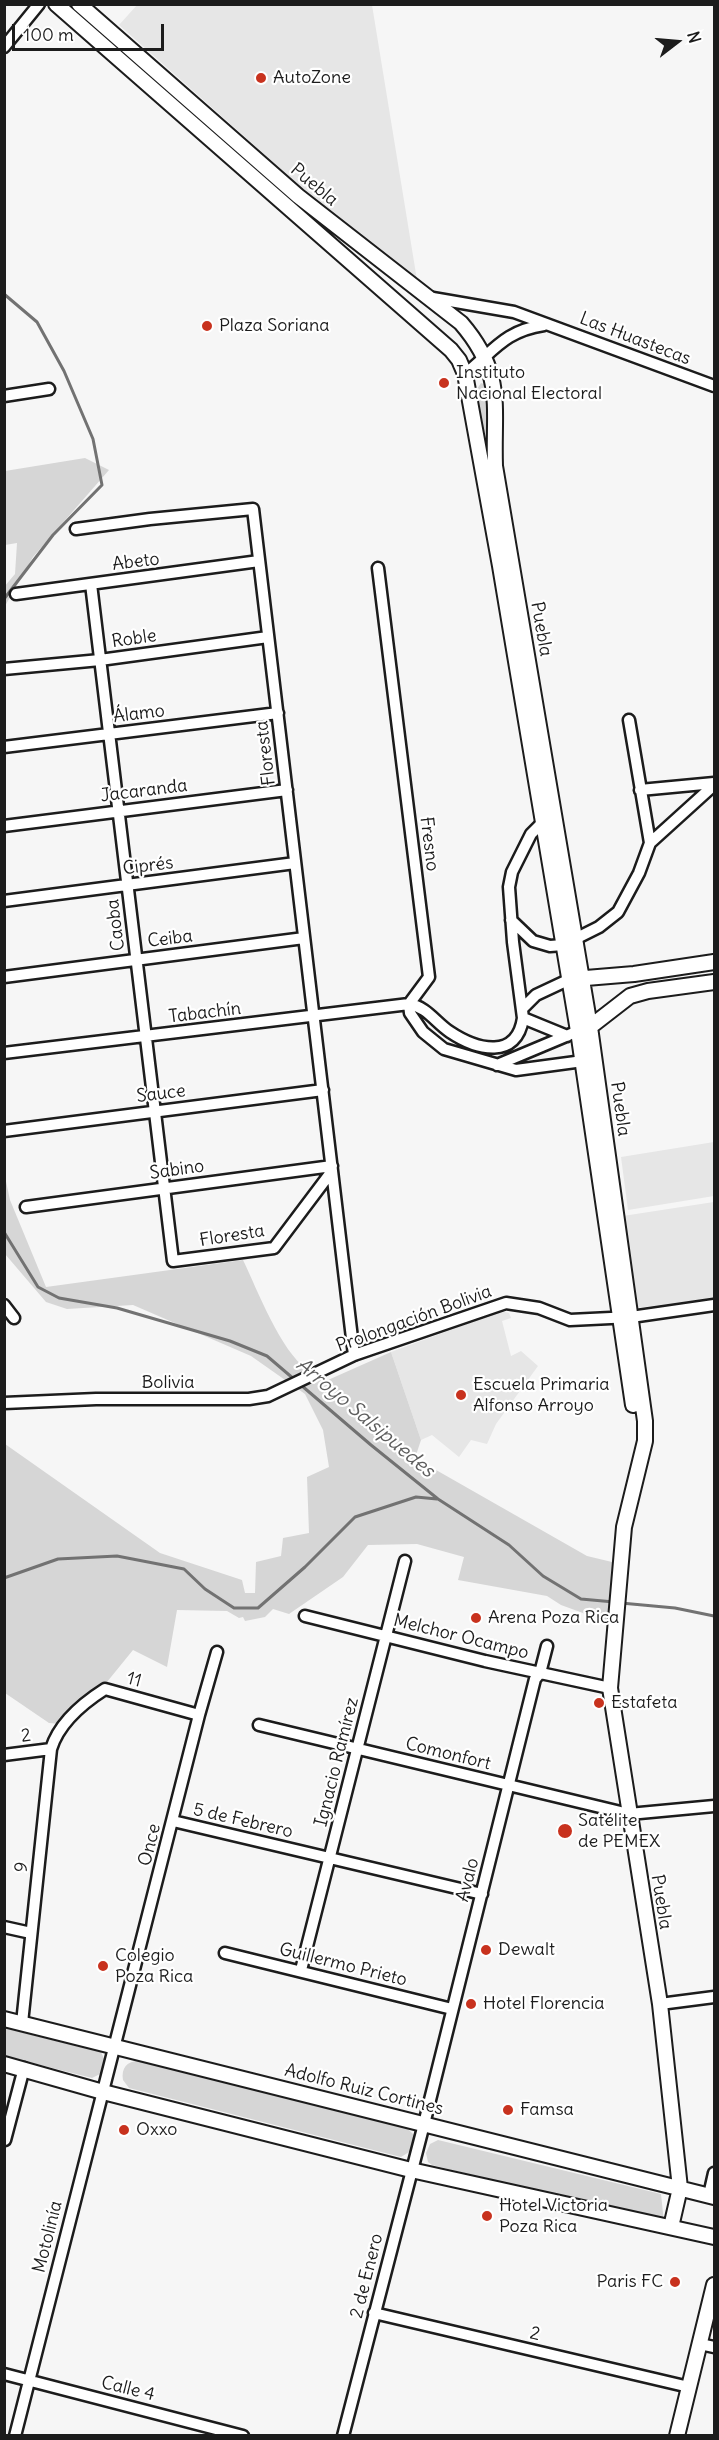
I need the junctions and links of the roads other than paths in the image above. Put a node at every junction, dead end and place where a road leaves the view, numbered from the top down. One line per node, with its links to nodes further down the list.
1 (39, 4): 4 (street)
2 (56, 4): 8 (main road, Puebla)
3 (79, 4): 5 (main road, Puebla)
4 (4, 47)
5 (426, 297): 6 (street, Las Huastecas); 7 (main road, Puebla)
6 (544, 325): 7 (street, Las Huastecas); 9 (street, Las Huastecas)
7 (485, 358): 8 (street, Las Huastecas); 28 (main road, Puebla)
8 (465, 374): 28 (main road, Puebla)
9 (714, 386)
10 (50, 389): 11 (street)
11 (4, 396)
12 (76, 529): 13 (street, Floresta)
13 (259, 561): 15 (street, Abeto); 17 (street, Floresta)
14 (378, 568): 44 (street, Fresno)
15 (91, 584): 16 (street, Abeto); 18 (street, Caoba)
16 (16, 594)
17 (268, 637): 18 (street, Roble); 20 (street, Floresta)
18 (100, 660): 19 (street, Roble); 22 (street, Caoba)
19 (4, 669)
20 (278, 713): 22 (street, Álamo); 25 (street, Floresta)
21 (629, 720): 26 (street)
22 (109, 734): 23 (street, Álamo); 27 (street, Caoba)
23 (4, 747)
24 (714, 784): 26 (street); 30 (street)
25 (287, 790): 27 (street, Jacaranda); 31 (street, Floresta)
26 (640, 790): 30 (street)
27 (119, 811): 29 (street, Jacaranda); 32 (street, Caoba)
28 (548, 821): 34 (street); 36 (main road, Puebla)
29 (4, 825)
30 (650, 843): 36 (street)
31 (296, 863): 32 (street, Ciprés); 35 (street, Floresta)
32 (128, 885): 33 (street, Ciprés); 37 (street, Caoba)
33 (4, 901)
34 (511, 920): 36 (street); 45 (street)
35 (304, 938): 37 (street, Ceiba); 46 (street, Floresta)
36 (569, 942): 41 (main road, Puebla)
37 (137, 960): 40 (street, Ceiba); 48 (street, Caoba)
38 (714, 962): 39 (main road)
39 (634, 974): 41 (main road); 43 (main road)
40 (4, 977)
41 (574, 979): 45 (street); 47 (main road, Puebla)
42 (714, 982): 43 (main road)
43 (630, 996): 47 (main road)
44 (409, 1004): 45 (street); 46 (street, Tabachín); 51 (street)
45 (523, 1013): 47 (street)
46 (314, 1016): 48 (street, Tabachín); 52 (street, Floresta)
47 (579, 1031): 50 (main road, Puebla); 51 (street); 62 (main road, Puebla)
48 (146, 1037): 49 (street, Tabachín); 53 (street, Caoba)
49 (4, 1053)
50 (583, 1061): 51 (street); 62 (main road, Puebla)
51 (497, 1065)
52 (323, 1090): 53 (street, Sauce); 55 (street, Floresta)
53 (155, 1112): 54 (street, Sauce); 56 (street, Caoba)
54 (4, 1131)
55 (332, 1169): 56 (street, Sabino); 58 (street, Floresta); 63 (street, Floresta)
56 (164, 1189): 57 (street, Sabino); 58 (street, Caoba)
57 (27, 1207)
58 (173, 1261)
59 (4, 1305): 61 (street)
60 (714, 1305): 62 (street, Prolongación Bolivia)
61 (14, 1318)
62 (625, 1318): 63 (street, Prolongación Bolivia); 72 (main road, Puebla)
63 (354, 1355): 64 (street, Prolongación Bolivia)
64 (326, 1368): 65 (street, Bolivia)
65 (4, 1403)
66 (405, 1561): 68 (street, Ignacio Ramírez)
67 (305, 1616): 68 (street, Melchor Ocampo)
68 (386, 1636): 71 (street, Melchor Ocampo); 76 (street, Ignacio Ramírez)
69 (547, 1646): 71 (street, Avalo)
70 (218, 1652): 73 (street, Once)
71 (540, 1673): 72 (street, Melchor Ocampo); 78 (street, Avalo)
72 (610, 1688): 80 (main road, Puebla)
73 (199, 1715): 75 (street, 11); 81 (street, Once)
74 (259, 1725): 76 (street, Comonfort)
75 (51, 1749): 77 (street, 2); 85 (street, 9)
76 (357, 1749): 78 (street, Comonfort); 82 (street, Ignacio Ramírez)
77 (4, 1755)
78 (509, 1785): 80 (street, Comonfort); 83 (street, Avalo)
79 (714, 1806): 80 (street, Comonfort)
80 (629, 1814): 89 (main road, Puebla)
81 (173, 1821): 82 (street, 5 de Febrero); 93 (street, Once)
82 (329, 1858): 83 (street, 5 de Febrero); 87 (street, Ignacio Ramírez)
83 (482, 1894): 90 (street, Avalo)
84 (4, 1927): 85 (street)
85 (31, 1933): 92 (street, 9)
86 (225, 1953): 87 (street, Guillermo Prieto)
87 (301, 1970): 90 (street, Guillermo Prieto)
88 (714, 1997): 89 (street)
89 (660, 2004): 101 (main road, Puebla)
90 (452, 2009): 97 (street, Avalo)
91 (4, 2019): 92 (main road, Adolfo Ruiz Cortines)
92 (22, 2023): 93 (main road, Adolfo Ruiz Cortines)
93 (115, 2047): 96 (street, Motolinía); 97 (main road, Adolfo Ruiz Cortines)
94 (4, 2064): 95 (main road)
95 (24, 2068): 96 (main road); 98 (street)
96 (103, 2092): 99 (main road); 110 (street, Motolinía)
97 (424, 2124): 99 (street, 2 de Enero); 101 (main road, Adolfo Ruiz Cortines)
98 (5, 2140)
99 (411, 2170): 103 (main road); 106 (street, 2 de Enero)
100 (714, 2173): 102 (street)
101 (680, 2188): 102 (main road, Adolfo Ruiz Cortines); 103 (main road, Puebla)
102 (712, 2196)
103 (671, 2227): 104 (main road)
104 (714, 2237)
105 (714, 2285): 107 (main road)
106 (374, 2313): 111 (street, 2); 114 (street, 2 de Enero)
107 (700, 2344): 108 (street); 111 (main road)
108 (714, 2347)
109 (4, 2374): 110 (street, Calle 4)
110 (28, 2380): 112 (street, Motolinía); 113 (street, Calle 4)
111 (689, 2387): 115 (main road)
112 (15, 2436)
113 (243, 2436)
114 (343, 2436)
115 (677, 2436)

